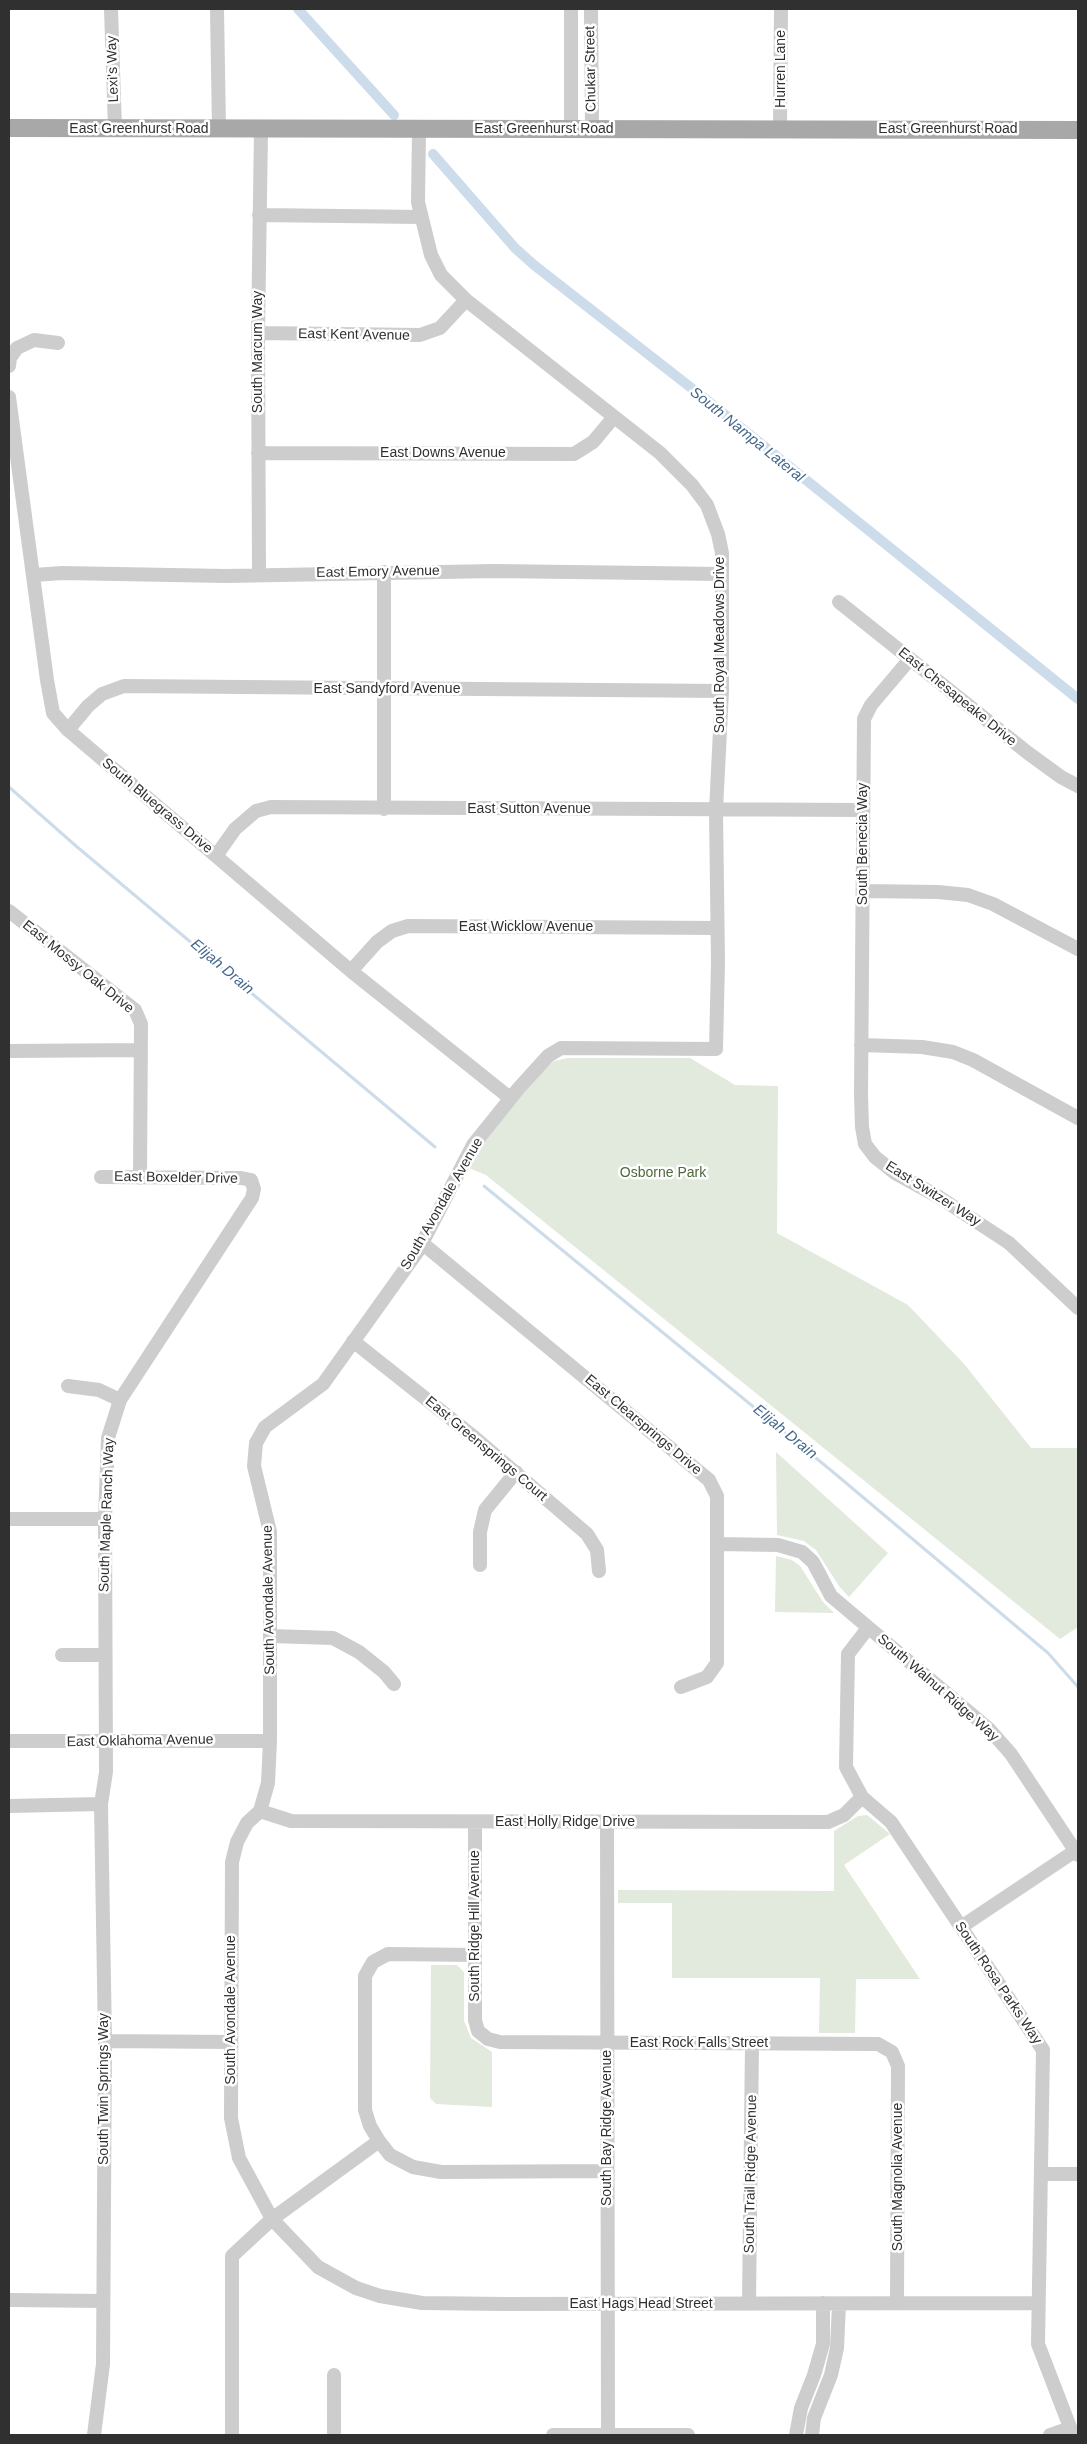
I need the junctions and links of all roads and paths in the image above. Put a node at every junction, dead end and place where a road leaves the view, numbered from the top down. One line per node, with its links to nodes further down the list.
1 (112, 9): 7 (street, Lexi's Way)
2 (217, 9): 8 (street)
3 (571, 9): 9 (street, Chukar Street)
4 (591, 9): 10 (street, Chukar Street)
5 (781, 9): 11 (street, Hurren Lane)
6 (9, 128): 7 (main road, East Greenhurst Road)
7 (115, 129): 8 (main road, East Greenhurst Road)
8 (219, 129): 12 (main road, East Greenhurst Road)
9 (571, 129): 10 (main road, East Greenhurst Road); 13 (main road, East Greenhurst Road)
10 (592, 129): 11 (main road, East Greenhurst Road)
11 (780, 129): 14 (main road, East Greenhurst Road)
12 (261, 130): 13 (main road, East Greenhurst Road); 15 (street, South Marcum Way)
13 (419, 130): 16 (street, South Royal Meadows Drive)
14 (1078, 130)
15 (259, 215): 16 (street); 18 (street, South Marcum Way)
16 (421, 216): 17 (street, South Royal Meadows Drive)
17 (466, 300): 18 (street, East Kent Avenue); 22 (street, South Royal Meadows Drive)
18 (258, 334): 23 (street, South Marcum Way)
19 (58, 344): 20 (street)
20 (9, 366)
21 (9, 397): 27 (street, South Bluegrass Drive)
22 (614, 417): 23 (street, East Downs Avenue); 26 (street, South Royal Meadows Drive)
23 (258, 452): 25 (street, South Marcum Way)
24 (384, 572): 25 (street, East Emory Avenue); 26 (street, East Emory Avenue); 30 (street)
25 (259, 574): 27 (street, East Emory Avenue)
26 (722, 574): 31 (street, South Royal Meadows Drive)
27 (34, 575): 32 (street, South Bluegrass Drive)
28 (840, 602): 29 (street, East Chesapeake Drive)
29 (910, 659): 33 (street, East Chesapeake Drive); 36 (street, South Benecia Way)
30 (385, 690): 31 (street, East Sandyford Avenue); 32 (street, East Sandyford Avenue); 34 (street)
31 (722, 691): 35 (street, South Royal Meadows Drive)
32 (68, 730): 37 (street, South Bluegrass Drive)
33 (1078, 786)
34 (384, 808): 35 (street, East Sutton Avenue); 37 (street, East Sutton Avenue)
35 (716, 810): 36 (street, East Sutton Avenue); 40 (street, South Royal Meadows Drive)
36 (862, 810): 38 (street, South Benecia Way)
37 (216, 856): 42 (street, South Bluegrass Drive)
38 (864, 891): 41 (street); 43 (street, South Benecia Way)
39 (9, 911): 45 (street, East Mossy Oak Drive)
40 (717, 928): 42 (street, East Wicklow Avenue); 44 (street, South Royal Meadows Drive)
41 (1078, 950)
42 (351, 971): 47 (street, South Bluegrass Drive)
43 (861, 1044): 48 (street); 53 (street, East Switzer Way)
44 (716, 1049): 47 (street, South Avondale Avenue)
45 (142, 1050): 46 (street); 50 (street, East Mossy Oak Drive)
46 (9, 1051)
47 (510, 1098): 52 (street, South Avondale Avenue)
48 (1078, 1118)
49 (100, 1177): 50 (street, East Boxelder Drive)
50 (140, 1178): 51 (street, East Boxelder Drive)
51 (251, 1180): 56 (street, South Maple Ranch Way)
52 (422, 1243): 54 (street, South Avondale Avenue); 60 (street, East Clearsprings Drive)
53 (1078, 1308)
54 (353, 1341): 57 (street, East Greensprings Court); 64 (street, South Avondale Avenue)
55 (68, 1386): 56 (street)
56 (120, 1400): 59 (street, South Maple Ranch Way)
57 (516, 1472): 61 (street); 62 (street, East Greensprings Court)
58 (9, 1519): 59 (street)
59 (105, 1519): 66 (street, South Maple Ranch Way)
60 (718, 1544): 63 (street, South Walnut Ridge Way); 68 (street, East Clearsprings Drive)
61 (480, 1565)
62 (599, 1571)
63 (868, 1628): 72 (street, South Rosa Parks Way); 78 (street, South Walnut Ridge Way)
64 (272, 1636): 67 (street); 70 (street, South Avondale Avenue)
65 (62, 1655): 66 (street)
66 (105, 1655): 71 (street, South Maple Ranch Way)
67 (394, 1684)
68 (681, 1687)
69 (9, 1741): 71 (street, East Oklahoma Avenue)
70 (270, 1741): 71 (street, East Oklahoma Avenue); 75 (street, South Avondale Avenue)
71 (104, 1742): 73 (street, South Twin Springs Way)
72 (862, 1797): 77 (street, East Holly Ridge Drive); 79 (street, South Rosa Parks Way)
73 (101, 1804): 74 (street); 82 (street, South Twin Springs Way)
74 (9, 1806)
75 (260, 1810): 76 (street, East Holly Ridge Drive); 83 (street, South Avondale Avenue)
76 (475, 1822): 77 (street, East Holly Ridge Drive); 80 (street, South Ridge Hill Avenue)
77 (607, 1822): 84 (street, South Bay Ridge Avenue)
78 (1077, 1852): 79 (street)
79 (961, 1927): 89 (street, South Rosa Parks Way)
80 (474, 1955): 81 (street, South Ridge Hill Avenue); 87 (street)
81 (478, 2030): 84 (street, East Rock Falls Street)
82 (105, 2041): 83 (street); 93 (street, South Twin Springs Way)
83 (231, 2042): 91 (street, South Avondale Avenue)
84 (607, 2042): 85 (street, East Rock Falls Street); 88 (street, South Bay Ridge Avenue)
85 (752, 2043): 86 (street, East Rock Falls Street); 98 (street, South Trail Ridge Avenue)
86 (892, 2052): 95 (street, South Magnolia Avenue)
87 (379, 2141): 88 (street); 91 (street)
88 (608, 2172): 97 (street, South Bay Ridge Avenue)
89 (1041, 2174): 90 (street); 96 (street, South Rosa Parks Way)
90 (1078, 2174)
91 (272, 2219): 97 (street, East Hags Head Street); 103 (street)
92 (9, 2300): 93 (street)
93 (104, 2301): 102 (street, South Twin Springs Way)
94 (823, 2303): 98 (street, East Hags Head Street); 99 (street, East Hags Head Street); 108 (street)
95 (897, 2303): 96 (street, East Hags Head Street); 99 (street, East Hags Head Street)
96 (1038, 2303): 101 (street, South Rosa Parks Way)
97 (607, 2304): 98 (street, East Hags Head Street); 106 (street, South Bay Ridge Avenue)
98 (750, 2304)
99 (839, 2304): 109 (street)
100 (334, 2375): 104 (street)
101 (1072, 2432): 110 (street)
102 (94, 2435)
103 (232, 2435)
104 (334, 2435)
105 (553, 2435): 106 (street)
106 (608, 2435): 107 (street)
107 (688, 2435)
108 (796, 2435)
109 (812, 2435)
110 (1050, 2435)

